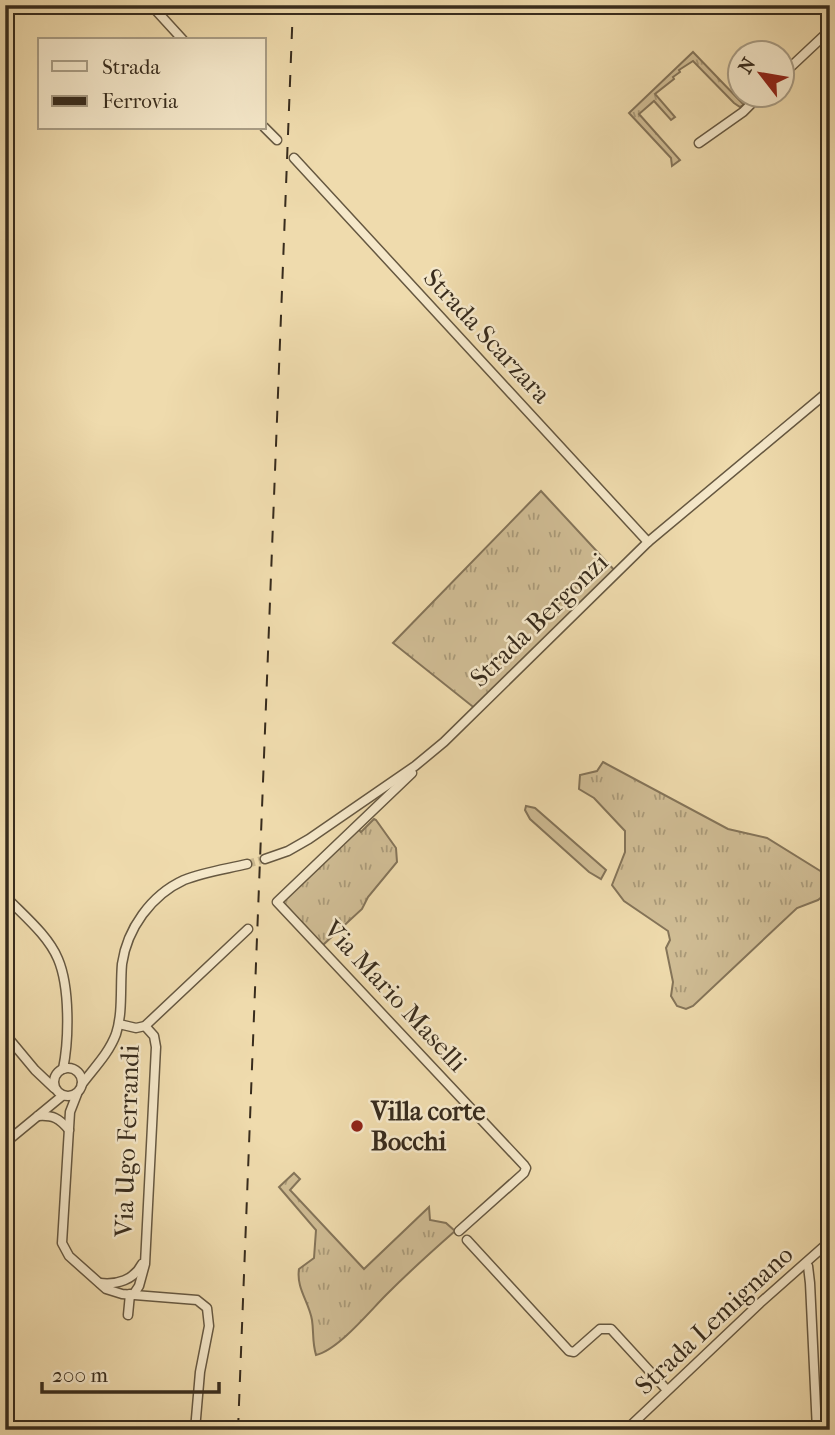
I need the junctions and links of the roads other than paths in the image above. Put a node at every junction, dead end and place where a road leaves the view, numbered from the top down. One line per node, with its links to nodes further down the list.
1 (151, 5): 3 (street)
2 (830, 30): 4 (street)
3 (181, 38)
4 (796, 62)
5 (747, 108): 8 (street)
6 (266, 129): 7 (street)
7 (277, 140)
8 (699, 143)
9 (295, 158): 11 (street, Strada Scarzara)
10 (830, 390): 11 (street, Strada Bergonzi)
11 (648, 542): 12 (street, Strada Bergonzi)
12 (433, 751): 13 (street, Strada Bergonzi); 14 (street, Via Mario Maselli)
13 (355, 808): 14 (street); 15 (street, Strada Bergonzi)
14 (360, 821): 36 (street, Via Mario Maselli)
15 (265, 859)
16 (247, 864): 21 (street)
17 (7, 898): 18 (street); 19 (street)
18 (26, 918): 19 (street); 24 (street)
19 (5, 926)
20 (248, 929): 22 (street)
21 (119, 1024): 22 (street); 25 (street)
22 (145, 1026): 40 (street, Via Ugo Ferrandi)
23 (5, 1034): 26 (street)
24 (65, 1056): 27 (street); 28 (street)
25 (94, 1069): 28 (street); 29 (street)
26 (36, 1070): 27 (street); 30 (street)
27 (61, 1070): 28 (street); 30 (street)
28 (76, 1071): 29 (street)
29 (82, 1084): 31 (street)
30 (59, 1092): 31 (street); 32 (street); 33 (street)
31 (77, 1094): 32 (street)
32 (70, 1112): 34 (street)
33 (38, 1116): 34 (street); 35 (street)
34 (69, 1130): 41 (street)
35 (6, 1141)
36 (459, 1231)
37 (467, 1240): 45 (street)
38 (830, 1241): 39 (street, Strada Lemignano)
39 (805, 1264): 45 (street, Strada Lemignano); 48 (street)
40 (137, 1278): 41 (street); 42 (street, Via Ugo Ferrandi); 43 (street)
41 (97, 1283): 42 (street)
42 (132, 1295): 43 (street); 44 (street)
43 (153, 1296): 46 (street)
44 (128, 1315)
45 (667, 1390): 47 (street, Strada Lemignano)
46 (195, 1430)
47 (626, 1430)
48 (817, 1430)

